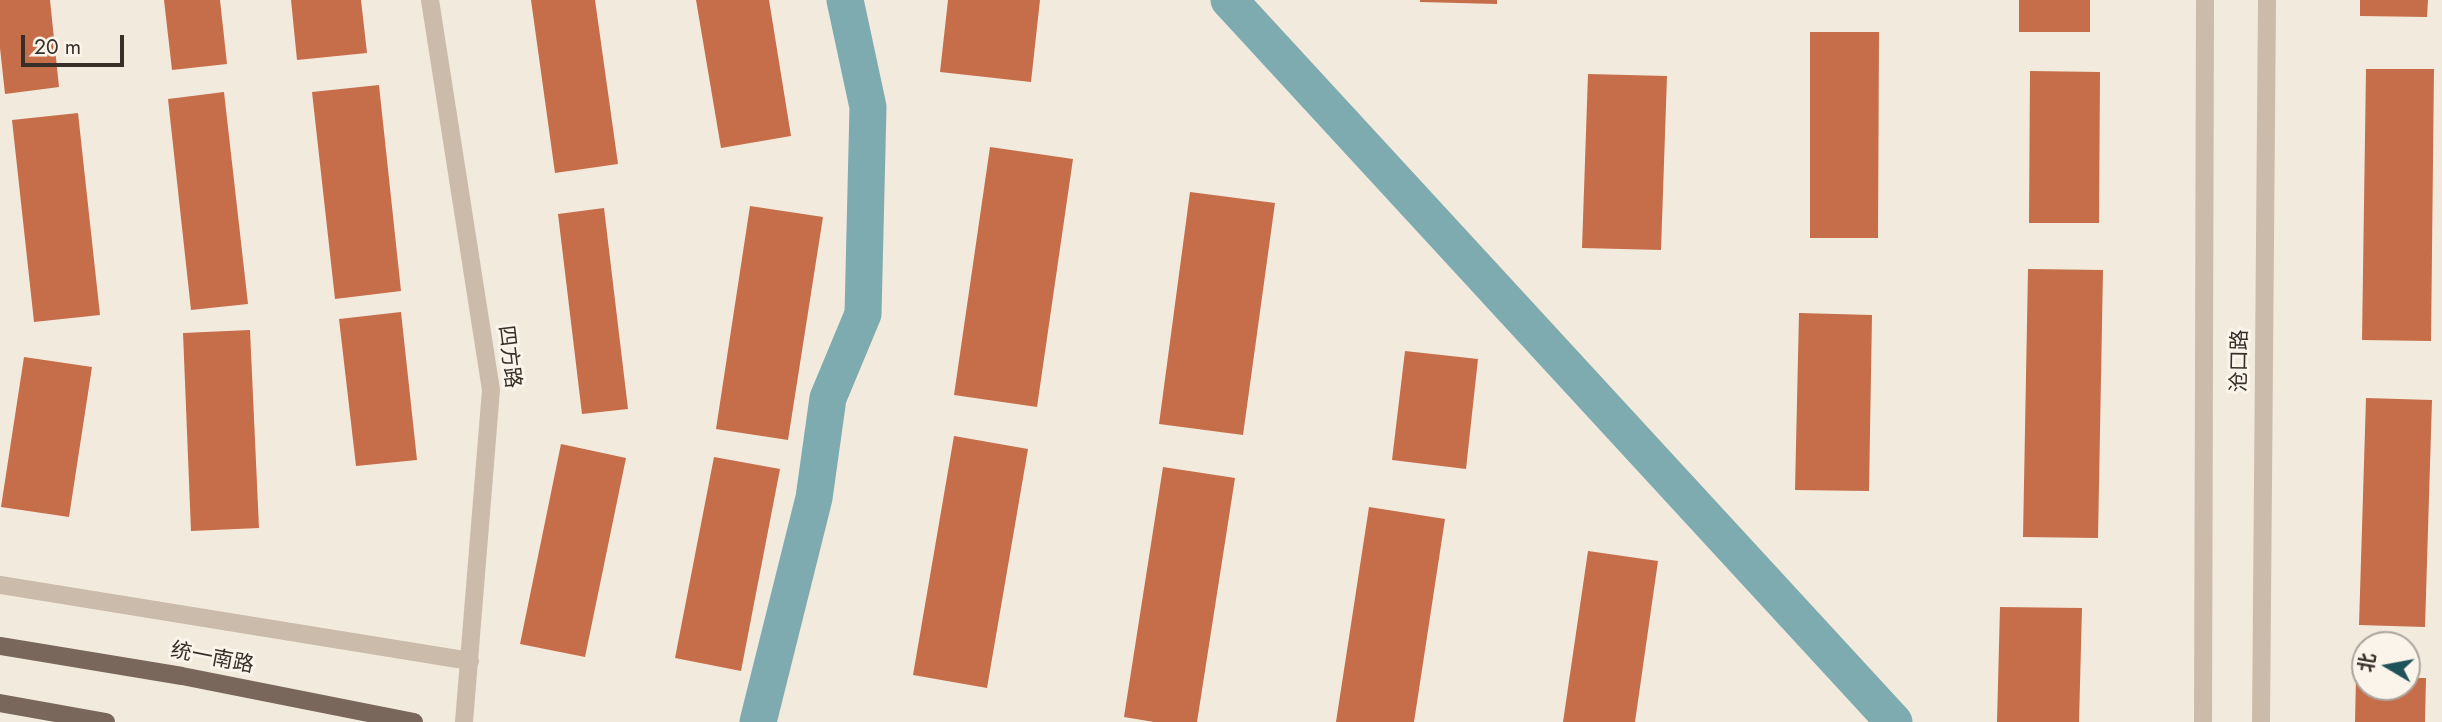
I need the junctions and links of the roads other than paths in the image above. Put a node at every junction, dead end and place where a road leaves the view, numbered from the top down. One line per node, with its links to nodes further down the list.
1 (430, 0): 6 (street, 四方路)
2 (2205, 0): 11 (street, 沧口路)
3 (2267, 0): 12 (street, 沧口路)
4 (0, 585): 6 (street)
5 (0, 646): 9 (main road, 统一南路)
6 (470, 661): 10 (street, 四方路)
7 (0, 703): 8 (main road)
8 (106, 722)
9 (414, 722)
10 (464, 722)
11 (2203, 722)
12 (2261, 722)

